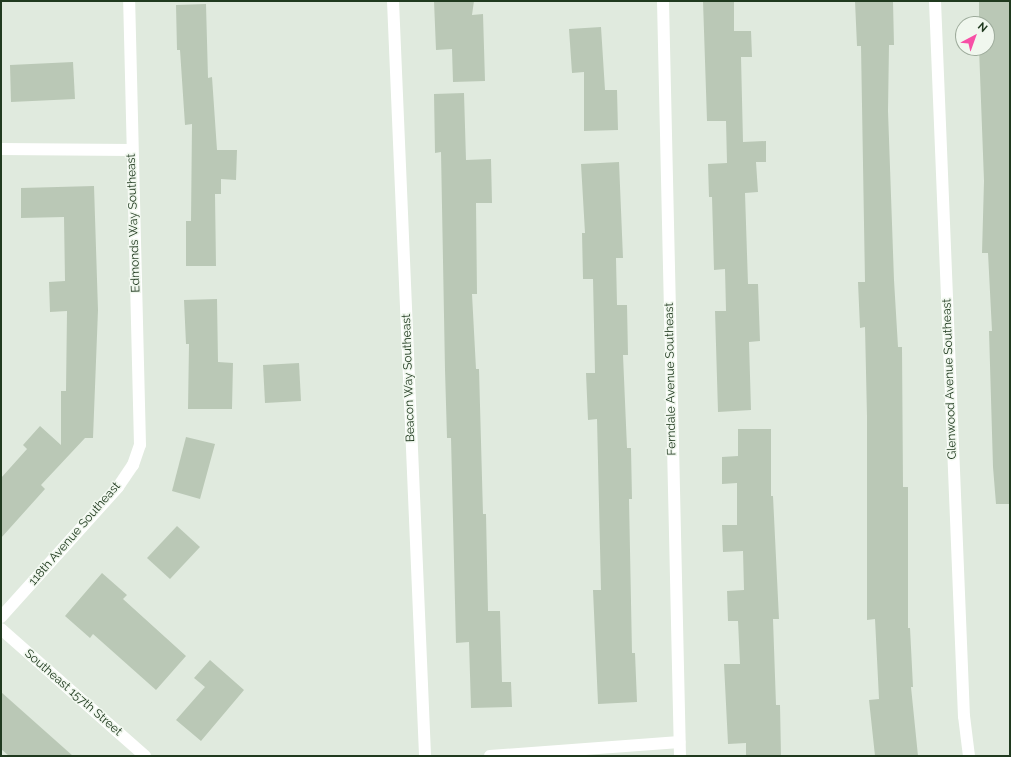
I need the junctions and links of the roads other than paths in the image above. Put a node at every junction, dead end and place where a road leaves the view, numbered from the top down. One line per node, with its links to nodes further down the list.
1 (129, 1): 6 (street, Edmonds Way Southeast)
2 (393, 1): 12 (street, Beacon Way Southeast)
3 (663, 1): 10 (street, Ferndale Avenue Southeast)
4 (935, 1): 15 (street, Glenwood Avenue Southeast)
5 (1, 149): 6 (street)
6 (132, 150): 7 (street, Edmonds Way Southeast)
7 (140, 445): 8 (street, 118th Avenue Southeast)
8 (1, 618)
9 (1, 629): 11 (street, Southeast 157th Street)
10 (679, 742): 13 (street); 14 (street, Ferndale Avenue Southeast)
11 (145, 756)
12 (425, 756)
13 (490, 756)
14 (680, 756)
15 (969, 756)

